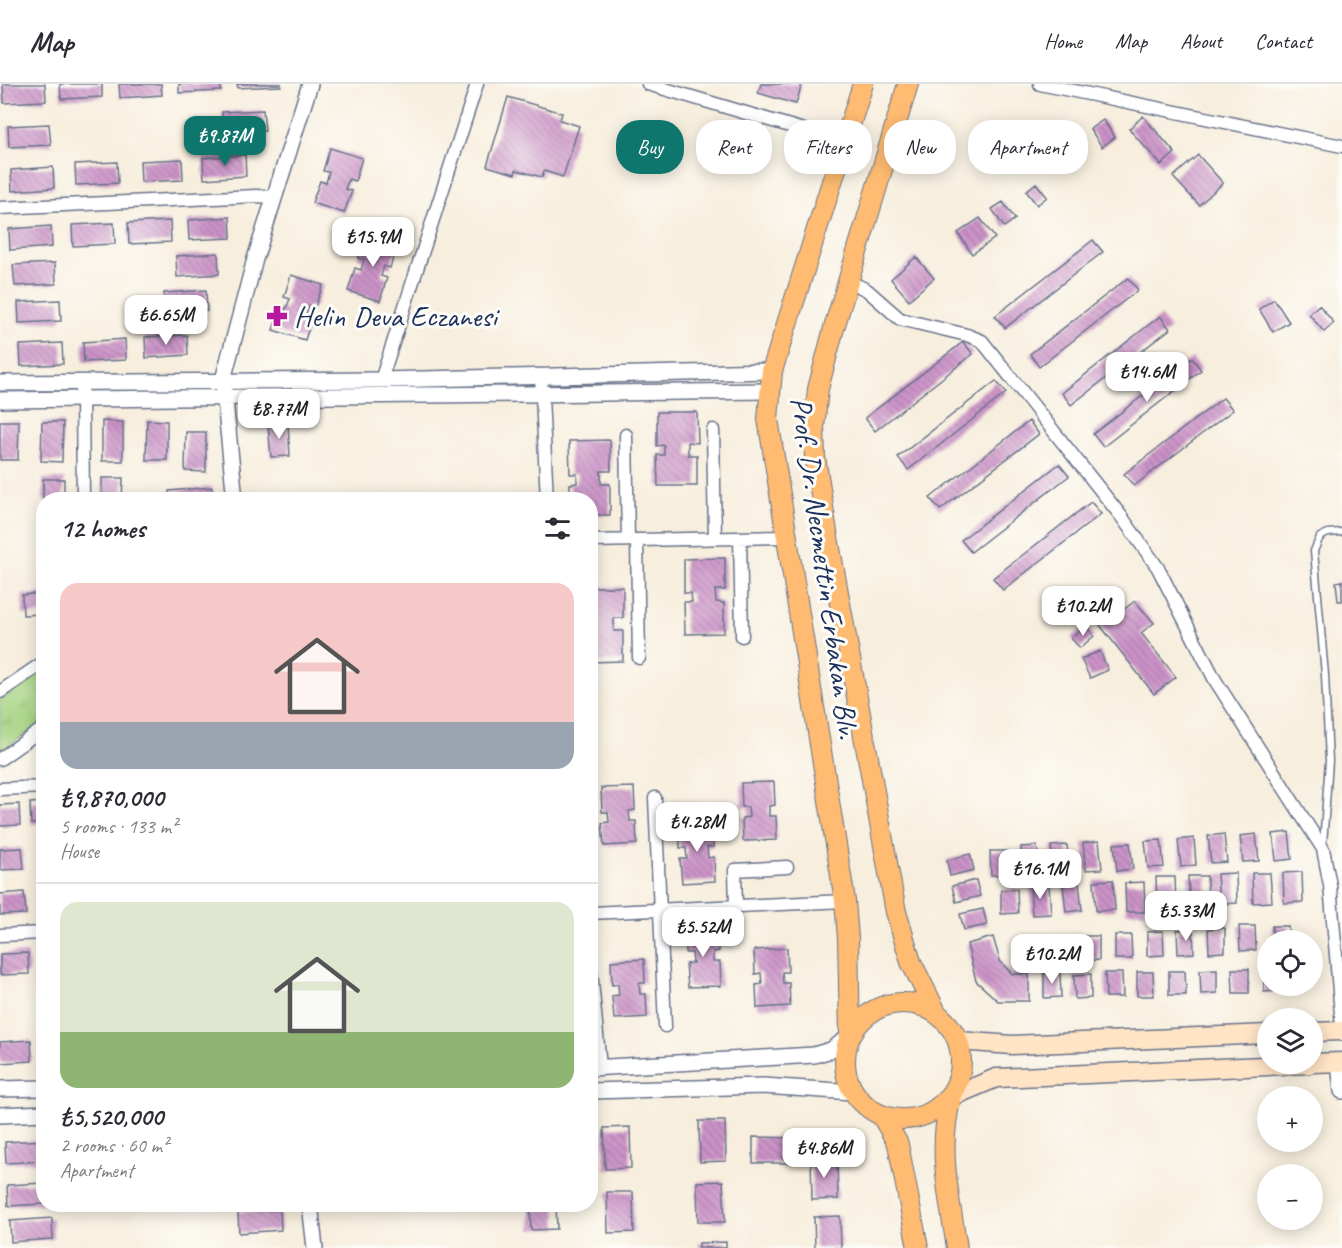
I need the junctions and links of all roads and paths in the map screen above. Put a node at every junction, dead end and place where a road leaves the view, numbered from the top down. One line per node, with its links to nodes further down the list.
1 (310, 84): 11 (street)
2 (477, 84): 16 (street)
3 (648, 84): 8 (street)
4 (863, 84): 7 (main road, Prof. Dr. Necmettin Erbakan Blv.)
5 (908, 84): 13 (main road, Prof. Dr. Necmettin Erbakan Blv.)
6 (1040, 84): 9 (street)
7 (851, 120)
8 (784, 124)
9 (1342, 146)
10 (834, 174): 14 (main road, Prof. Dr. Necmettin Erbakan Blv.)
11 (274, 197): 12 (street); 19 (street)
12 (0, 208)
13 (848, 281): 44 (street); 52 (main road, Prof. Dr. Necmettin Erbakan Blv.)
14 (772, 371): 15 (street); 20 (main road, Prof. Dr. Necmettin Erbakan Blv.)
15 (541, 376): 16 (street); 21 (street)
16 (381, 380): 19 (street)
17 (0, 383): 18 (street)
18 (81, 383): 19 (street); 22 (street)
19 (223, 388): 21 (street); 22 (street); 27 (street)
20 (769, 391): 21 (street); 30 (main road, Prof. Dr. Necmettin Erbakan Blv.)
21 (542, 393): 28 (street)
22 (82, 399): 23 (street); 26 (street)
23 (0, 400)
24 (713, 430): 31 (street)
25 (626, 435): 33 (street)
26 (83, 492)
27 (234, 492)
28 (548, 492)
29 (1342, 532): 44 (lane)
30 (785, 537): 32 (street); 46 (main road, Prof. Dr. Necmettin Erbakan Blv.)
31 (715, 538): 32 (street); 33 (street)
32 (740, 538): 35 (street)
33 (633, 540): 34 (street); 36 (street)
34 (598, 541)
35 (742, 636)
36 (639, 658)
37 (36, 667): 38 (street)
38 (0, 692)
39 (36, 734): 40 (street)
40 (0, 759)
41 (36, 787): 42 (street)
42 (0, 789)
43 (654, 798): 48 (street)
44 (1323, 849): 54 (street)
45 (787, 867): 47 (street)
46 (845, 901): 47 (street); 58 (main road, Prof. Dr. Necmettin Erbakan Blv.)
47 (736, 906): 48 (street)
48 (659, 910): 49 (street); 53 (street)
49 (598, 913)
50 (36, 933): 51 (street)
51 (0, 935)
52 (936, 1012): 58 (main road); 59 (main road)
53 (665, 1026)
54 (1342, 1026)
55 (1342, 1031): 56 (main road)
56 (1323, 1032)
57 (1257, 1034): 59 (main road)
58 (850, 1036): 63 (street); 68 (main road)
59 (959, 1041): 69 (main road)
60 (1341, 1062): 61 (main road); 67 (street)
61 (1323, 1063)
62 (1257, 1066): 69 (main road)
63 (598, 1067)
64 (36, 1088): 65 (street)
65 (0, 1089)
66 (598, 1091): 68 (street)
67 (1342, 1091)
68 (853, 1092): 72 (main road)
69 (951, 1097): 72 (main road); 76 (main road)
70 (36, 1113): 71 (street)
71 (0, 1115)
72 (882, 1116): 75 (main road)
73 (311, 1212): 74 (street)
74 (315, 1248)
75 (918, 1248)
76 (957, 1248)

